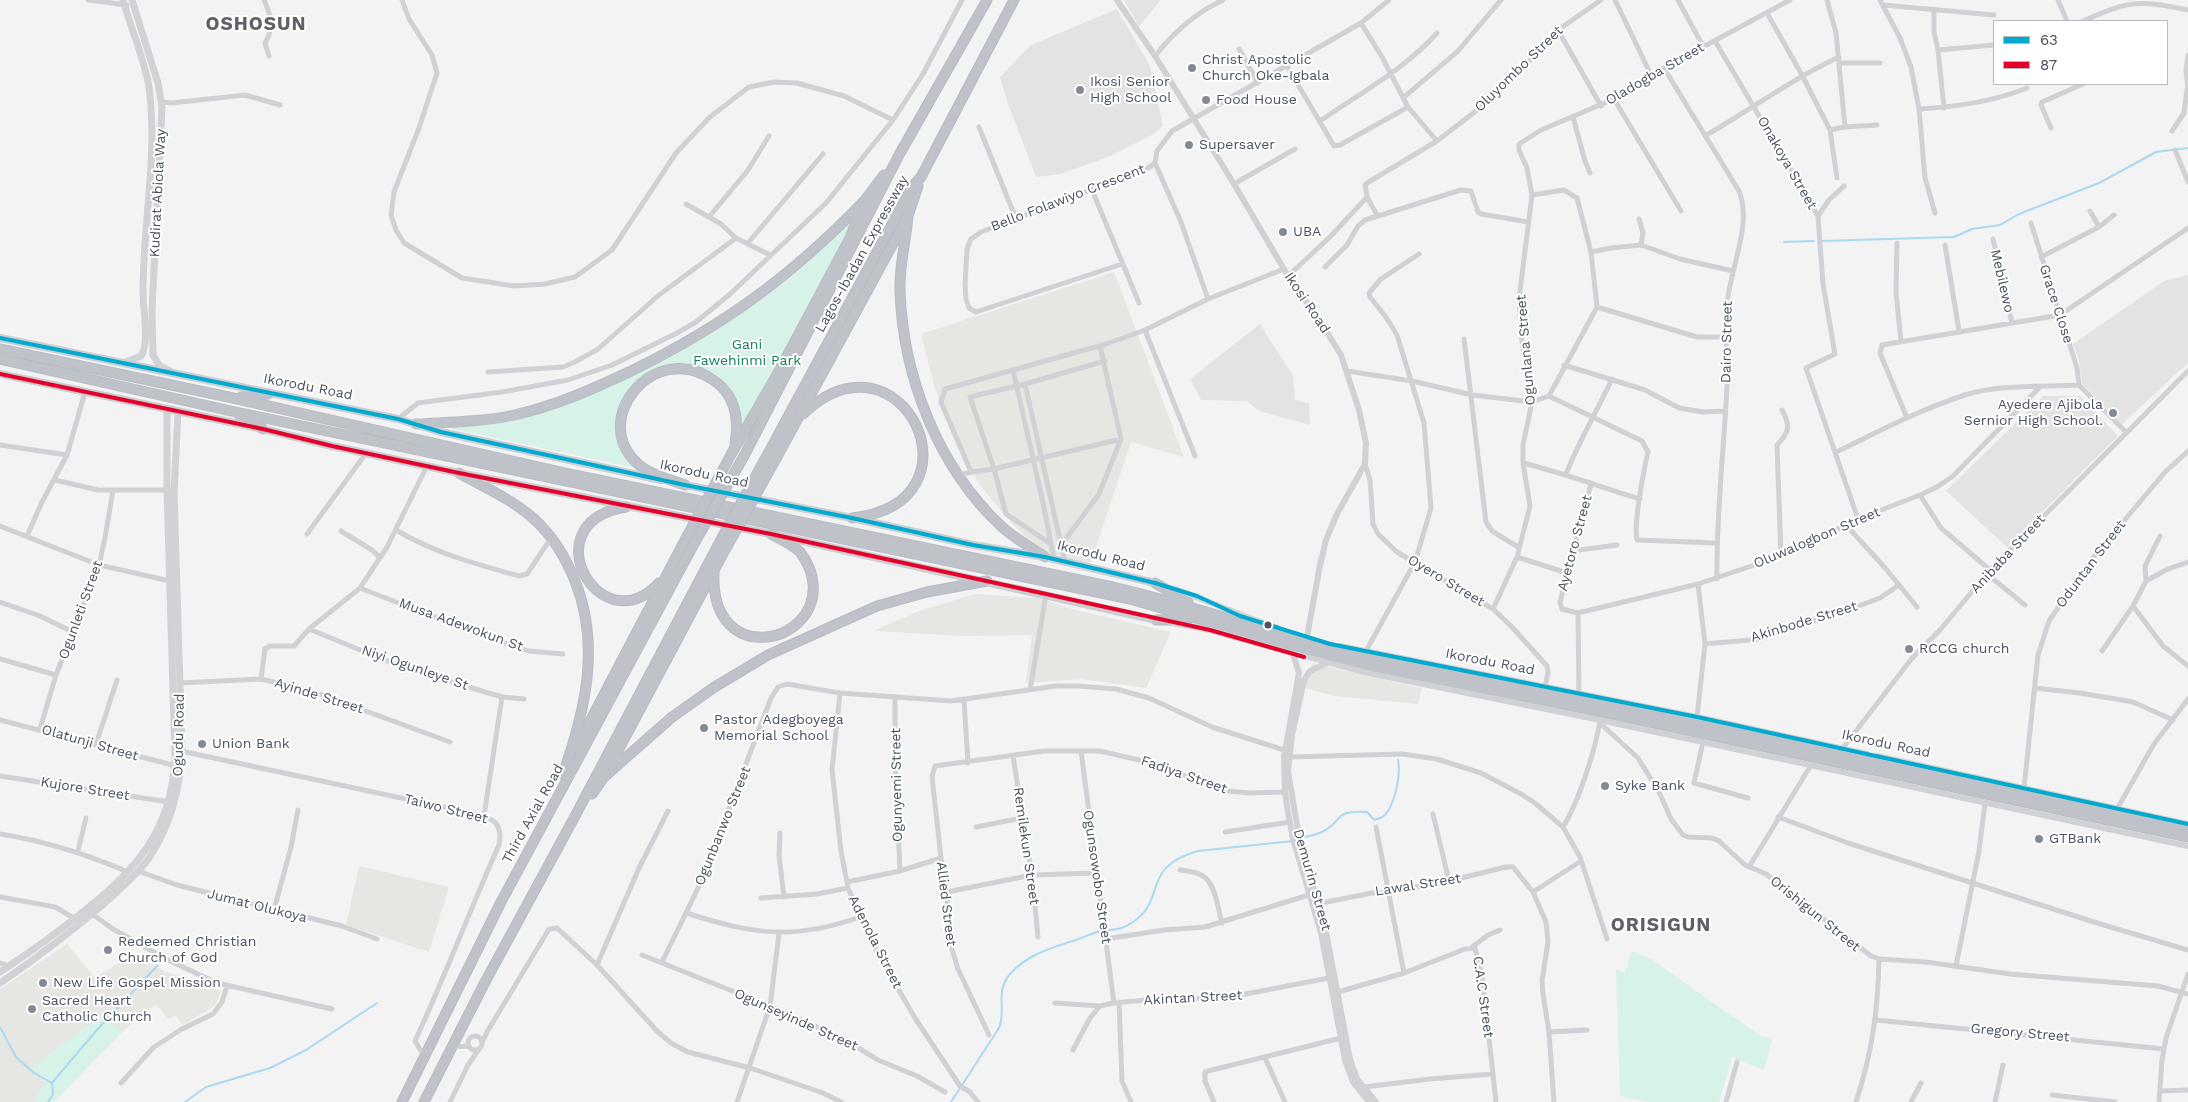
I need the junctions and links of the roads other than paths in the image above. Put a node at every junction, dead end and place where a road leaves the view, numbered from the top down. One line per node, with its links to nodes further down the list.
1 (88, 0): 18 (street)
2 (264, 0): 36 (street)
3 (402, 0): 60 (street)
4 (962, 0): 60 (street)
5 (987, 0): 76 (highway, Lagos-Ibadan Expressway)
6 (1014, 0): 80 (highway, Lagos-Ibadan Expressway)
7 (1117, 0): 37 (street, Ikosi Road)
8 (1223, 0): 37 (street)
9 (1388, 0): 28 (street, Bello Folawiyo Crescent)
10 (1501, 0): 50 (street)
11 (1601, 0): 29 (street, Oluyombo Street)
12 (1614, 0): 44 (street)
13 (1678, 0): 33 (street)
14 (1790, 0): 24 (street, Oladogba Street)
15 (1827, 0): 39 (street)
16 (2058, 0): 26 (street)
17 (2111, 0): 21 (street)
18 (124, 2): 19 (street); 134 (main road, Kudirat Abiola Way)
19 (132, 2): 52 (main road, Kudirat Abiola Way)
20 (1882, 2): 22 (street); 58 (street)
21 (2113, 6): 23 (street); 27 (street)
22 (1934, 10): 25 (street); 35 (street)
23 (2188, 10)
24 (1767, 12): 31 (street, Oladogba Street); 45 (street)
25 (1994, 15)
26 (2067, 20)
27 (2085, 20)
28 (1361, 23): 41 (street, Bello Folawiyo Crescent); 43 (street)
29 (1558, 30): 54 (street); 71 (street, Oluyombo Street)
30 (1437, 33): 43 (street)
31 (1715, 41): 33 (street, Oladogba Street); 56 (street, Onakoya Street)
32 (1993, 44): 35 (street)
33 (1703, 46): 42 (street, Oladogba Street)
34 (1239, 49): 46 (street)
35 (1938, 50): 57 (street)
36 (270, 56)
37 (1155, 56): 61 (street, Ikosi Road)
38 (2188, 56): 49 (street)
39 (1839, 60): 40 (street); 45 (street); 65 (street)
40 (1880, 63)
41 (1287, 66): 46 (street, Bello Folawiyo Crescent); 62 (street)
42 (1664, 68): 44 (street, Oladogba Street); 70 (street, Dairo Street)
43 (1391, 73): 50 (street); 62 (street)
44 (1651, 75): 51 (street, Oladogba Street)
45 (1802, 75): 56 (street); 67 (street)
46 (1258, 82): 61 (street, Bello Folawiyo Crescent)
47 (2081, 85): 66 (street)
48 (2027, 88): 57 (street)
49 (2188, 89): 68 (street)
50 (1403, 98): 55 (street)
51 (1614, 100): 54 (street, Oladogba Street); 90 (street)
52 (161, 102): 53 (street); 141 (main road, Kudirat Abiola Way)
53 (280, 105)
54 (1601, 106): 59 (street, Oladogba Street)
55 (1408, 107): 62 (street); 71 (street)
56 (1754, 107): 70 (street); 96 (street, Onakoya Street)
57 (1944, 108): 58 (street)
58 (1919, 110): 92 (street)
59 (1573, 117): 72 (street, Oladogba Street); 79 (street)
60 (893, 120): 112 (street)
61 (1194, 120): 77 (street, Bello Folawiyo Crescent); 83 (street, Ikosi Road)
62 (1320, 121)
63 (1877, 125): 65 (street)
64 (979, 127): 98 (street)
65 (1845, 127): 67 (street)
66 (2051, 128)
67 (1830, 130): 81 (street)
68 (2172, 131)
69 (769, 136): 97 (street)
70 (1706, 136): 117 (street, Dairo Street)
71 (1438, 141): 87 (street, Oluyombo Street)
72 (1519, 144): 86 (street, Ogunlana Street)
73 (1295, 149): 83 (street)
74 (2175, 150): 78 (street)
75 (823, 154): 107 (street)
76 (899, 155): 88 (highway); 204 (highway, Lagos-Ibadan Expressway, bridge)
77 (1155, 163): 85 (street, Bello Folawiyo Crescent); 119 (street)
78 (2186, 172): 82 (street)
79 (1590, 173)
80 (921, 177): 95 (highway); 176 (highway, Lagos-Ibadan Expressway)
81 (1837, 178)
82 (2188, 182)
83 (1234, 184): 116 (street, Ikosi Road)
84 (1844, 186): 96 (street)
85 (1092, 190): 98 (street, Bello Folawiyo Crescent); 114 (street)
86 (1532, 195): 100 (street, Ogunlana Street); 110 (street)
87 (1367, 197): 93 (street); 118 (street, Oluyombo Street)
88 (865, 200): 163 (highway); 169 (highway)
89 (686, 204): 97 (street)
90 (1681, 211)
91 (2090, 211): 102 (street)
92 (1935, 213)
93 (1376, 215): 100 (street); 115 (street)
94 (2114, 215): 102 (street)
95 (908, 216): 161 (highway); 184 (highway)
96 (1818, 216): 171 (street, Onakoya Street)
97 (709, 217): 104 (street)
98 (1016, 219): 114 (street, Bello Folawiyo Crescent)
99 (1639, 219): 108 (street)
100 (1528, 222): 153 (street, Ogunlana Street)
101 (2031, 223): 113 (street, Grace Close)
102 (2099, 227): 113 (street)
103 (2188, 228): 122 (street)
104 (736, 238): 107 (street); 139 (street)
105 (1993, 239): 123 (street, Mebilewo)
106 (1897, 243): 129 (street)
107 (748, 244): 112 (street)
108 (1641, 245): 110 (street); 117 (street)
109 (1945, 245): 125 (street)
110 (1592, 252): 121 (street)
111 (1420, 254): 143 (street)
112 (770, 255): 160 (street)
113 (2042, 257): 122 (street, Grace Close)
114 (1122, 264): 120 (street)
115 (1324, 267)
116 (1284, 269): 118 (street, Ikosi Road); 119 (street)
117 (1733, 271): 126 (street, Dairo Street)
118 (1288, 276): 138 (street, Ikosi Road)
119 (1208, 299): 124 (street)
120 (1139, 303)
121 (1597, 307): 126 (street); 135 (street)
122 (2060, 315): 123 (street); 146 (street, Grace Close)
123 (2012, 323): 125 (street)
124 (1145, 330): 130 (street); 173 (street)
125 (1959, 330): 129 (street)
126 (1726, 337): 158 (street, Dairo Street)
127 (0, 338): 134 (main road, Ikorodu Road)
128 (1464, 339): 150 (street)
129 (1901, 342): 159 (street)
130 (1100, 346): 133 (street); 136 (street)
131 (0, 349): 152 (highway, Ikorodu Road)
132 (0, 358): 157 (highway, Ikorodu Road)
133 (1104, 361): 144 (street); 166 (street)
134 (126, 362): 141 (main road, Ikorodu Road)
135 (1564, 365): 142 (street); 151 (street)
136 (1013, 370): 145 (street); 182 (street)
137 (2188, 370): 165 (street, Anibaba Street)
138 (1347, 371): 143 (street); 177 (street, Ikosi Road)
139 (488, 372)
140 (0, 374): 148 (main road, Ikorodu Road)
141 (180, 375): 149 (main road, Ikorodu Road)
142 (1612, 379): 158 (street); 162 (street)
143 (1412, 380): 150 (street); 217 (street)
144 (1025, 384): 145 (street); 174 (street)
145 (1016, 385): 175 (street); 180 (street)
146 (2079, 386): 147 (street); 165 (street)
147 (2040, 387): 159 (street); 190 (street, Oluwalogbon Street)
148 (85, 392): 154 (main road, Ikorodu Road); 172 (street)
149 (268, 394): 152 (highway); 160 (main road, Ikorodu Road)
150 (1472, 395): 153 (street); 209 (street)
151 (1549, 396): 153 (street); 162 (street)
152 (233, 398): 237 (highway, Ikorodu Road)
153 (1532, 402): 178 (street, Ogunlana Street)
154 (167, 409): 156 (main road, Ikorodu Road); 189 (main road, Ogudu Road)
155 (1782, 410): 212 (street)
156 (178, 411): 164 (main road, Ikorodu Road); 257 (main road, Ogudu Road)
157 (231, 411): 164 (highway); 240 (highway, Ikorodu Road)
158 (1724, 411): 205 (street, Dairo Street)
159 (1907, 418): 171 (street)
160 (398, 419): 163 (main road, Ikorodu Road)
161 (797, 419): 176 (highway); 193 (highway)
162 (1594, 419): 183 (street); 191 (street)
163 (416, 424): 187 (main road, Ikorodu Road)
164 (263, 429): 170 (main road, Ikorodu Road)
165 (2126, 432): 222 (street, Anibaba Street)
166 (1121, 439): 174 (street); 207 (street)
167 (0, 445): 172 (street)
168 (2188, 450): 259 (street, Oduntan Street)
169 (733, 451): 187 (highway); 221 (highway, bridge)
170 (366, 452): 179 (main road, Ikorodu Road); 199 (street)
171 (1836, 452): 194 (street)
172 (67, 455): 185 (street)
173 (1195, 456)
174 (1043, 458): 175 (street); 207 (street)
175 (1033, 460): 180 (street); 206 (street)
176 (768, 463): 210 (highway, Lagos-Ibadan Expressway, bridge)
177 (1365, 464): 217 (street, Oyero Street); 244 (street, Ikosi Road)
178 (1523, 464): 183 (street); 209 (street, Ogunlana Street)
179 (426, 466): 181 (main road, Ikorodu Road); 197 (street)
180 (994, 469): 182 (street); 206 (street)
181 (459, 472): 192 (main road, Ikorodu Road); 203 (highway)
182 (971, 472): 184 (street)
183 (1566, 474): 186 (street)
184 (960, 476): 215 (highway)
185 (55, 480): 188 (street); 201 (street)
186 (1591, 484): 191 (street); 211 (street, Ayetoro Street)
187 (685, 485): 193 (main road, Ikorodu Road)
188 (112, 490): 189 (street); 219 (street, Ogunleti Street)
189 (167, 490): 227 (main road, Ogudu Road)
190 (1920, 495): 194 (street, Oluwalogbon Street); 222 (street)
191 (1640, 499): 205 (street)
192 (626, 507): 200 (main road, Ikorodu Road); 221 (highway)
193 (852, 518): 215 (main road, Ikorodu Road)
194 (1858, 519): 195 (street, Oluwalogbon Street)
195 (1846, 525): 212 (street, Oluwalogbon Street); 230 (street)
196 (0, 526): 201 (street)
197 (396, 530): 203 (street); 214 (street)
198 (341, 531): 214 (street)
199 (307, 534)
200 (771, 534): 220 (highway); 225 (main road, Ikorodu Road)
201 (27, 536): 219 (street)
202 (2160, 536): 226 (street)
203 (551, 538): 286 (highway)
204 (696, 542): 309 (highway, Third Axial Road)
205 (1716, 543): 224 (street, Dairo Street)
206 (1051, 544): 215 (street)
207 (1062, 544): 216 (street)
208 (1617, 545): 211 (street)
209 (1518, 547): 213 (street, Ogunlana Street)
210 (721, 548): 220 (highway); 302 (highway)
211 (1572, 551): 223 (street, Ayetoro Street)
212 (1781, 556): 224 (street, Oluwalogbon Street)
213 (1517, 557): 223 (street); 238 (street, Ogunlana Street)
214 (380, 558): 231 (street)
215 (1049, 558): 216 (main road, Ikorodu Road)
216 (1065, 562): 228 (main road, Ikorodu Road)
217 (1415, 562): 238 (street, Oyero Street); 248 (street)
218 (2188, 562): 226 (street)
219 (99, 565): 227 (street); 243 (street, Ogunleti Street)
220 (715, 569): 288 (highway)
221 (668, 572): 286 (highway)
222 (1988, 572): 234 (street); 276 (street, Anibaba Street)
223 (1567, 573): 239 (street, Ayetoro Street)
224 (1717, 579): 229 (street, Oluwalogbon Street)
225 (987, 581): 232 (main road, Ikorodu Road); 288 (highway)
226 (2146, 581): 235 (street)
227 (170, 582): 257 (main road, Ogudu Road)
228 (1155, 583): 237 (highway); 244 (street, Ikorodu Road)
229 (1698, 584): 239 (street, Oluwalogbon Street); 245 (street)
230 (1899, 586): 236 (street); 245 (street, Akinbode Street)
231 (360, 588): 242 (street); 249 (street, Musa Adewokun St)
232 (1046, 594): 241 (main road, Ikorodu Road); 260 (street)
233 (0, 602): 243 (street)
234 (2025, 605)
235 (2132, 606): 247 (street); 253 (street)
236 (1917, 607)
237 (1198, 609): 289 (highway, Ikorodu Road)
238 (1493, 609): 258 (street, Oyero Street)
239 (1578, 613): 262 (street)
240 (1198, 619): 241 (highway); 246 (highway, Ikorodu Road)
241 (1156, 620): 246 (street, Ikorodu Road)
242 (309, 629): 255 (street); 263 (street, Niyi Ogunleye St)
243 (74, 632): 254 (street, Ogunleti Street)
244 (1307, 636): 248 (street, Ikorodu Road)
245 (1705, 644): 268 (street)
246 (1293, 650): 250 (highway); 278 (street, Demurin Street); 314 (highway, Ikorodu Road)
247 (2102, 651)
248 (1366, 652): 258 (street, Ikorodu Road)
249 (563, 654)
250 (1303, 657): 252 (street)
251 (0, 659): 254 (street)
252 (1327, 663): 271 (street); 281 (street, Demurin Street)
253 (2188, 666)
254 (56, 675): 272 (street, Ogunleti Street)
255 (262, 678): 257 (street, Ayinde Street); 273 (street, Ayinde Street)
256 (117, 680): 275 (street)
257 (176, 683): 277 (main road, Ogudu Road)
258 (1545, 688): 262 (street, Ikorodu Road)
259 (2035, 688): 270 (street); 289 (street, Oduntan Street)
260 (1030, 690): 267 (street); 278 (street)
261 (840, 693): 264 (street); 329 (street, Adenola Street); 340 (street, Ogunbanwo Street)
262 (1579, 695): 268 (street, Ikorodu Road)
263 (502, 697): 266 (street, Niyi Ogunleye St); 299 (street)
264 (895, 698): 267 (street); 323 (street, Ogunyemi Street)
265 (2188, 699): 270 (street)
266 (524, 700)
267 (964, 700): 282 (street)
268 (1697, 717): 276 (street, Ikorodu Road)
269 (0, 720): 272 (street, Olatunji Street)
270 (2173, 720): 295 (street)
271 (1600, 721): 274 (street); 307 (street); 320 (street, Orishigun Street)
272 (40, 729): 275 (street, Olatunji Street)
273 (450, 742)
274 (1703, 742): 283 (street); 291 (street)
275 (96, 744): 284 (street, Olatunji Street)
276 (1842, 749): 289 (street, Ikorodu Road)
277 (178, 750): 284 (main road, Ogudu Road); 299 (street, Taiwo Street)
278 (1284, 750): 290 (street, Demurin Street)
279 (1082, 751): 280 (street, Fadiya Street); 290 (street, Fadiya Street); 325 (street, Ogunsowobo Street)
280 (1013, 756): 282 (street, Fadiya Street); 303 (street, Remilekun Street)
281 (1289, 758): 307 (street); 315 (street, Demurin Street)
282 (968, 763): 285 (street, Fadiya Street)
283 (1811, 765): 293 (street); 300 (street)
284 (178, 766): 292 (main road, Ogudu Road); 322 (main road, Ogudu Road)
285 (935, 766): 318 (street, Allied Street)
286 (562, 774): 309 (highway)
287 (0, 776): 292 (street, Kujore Street)
288 (604, 777): 302 (highway)
289 (2028, 790): 294 (highway, Ikorodu Road)
290 (1285, 792): 304 (street, Demurin Street)
291 (1748, 798)
292 (169, 802): 324 (main road, Ogudu Road)
293 (1985, 802): 316 (street); 328 (street)
294 (2082, 804): 295 (street, Ikorodu Road); 310 (highway, Ikorodu Road)
295 (2117, 809): 305 (street, Ikorodu Road)
296 (298, 810): 339 (street)
297 (668, 811): 357 (street)
298 (1433, 814): 327 (street)
299 (484, 816): 389 (street, Taiwo Street)
300 (1778, 817): 320 (street); 328 (street)
301 (86, 818): 317 (street)
302 (574, 818): 376 (highway)
303 (1022, 818): 306 (street); 326 (street, Remilekun Street)
304 (1290, 822): 311 (street); 315 (street, Demurin Street)
305 (2188, 824)
306 (976, 827)
307 (1563, 827): 319 (street)
308 (1376, 828): 332 (street)
309 (541, 829): 389 (highway, Third Axial Road)
310 (2188, 830)
311 (1225, 832)
312 (780, 833): 336 (street)
313 (0, 834): 317 (street)
314 (2188, 837)
315 (1296, 838): 334 (street, Demurin Street)
316 (2188, 846)
317 (78, 851): 324 (street)
318 (941, 858): 323 (street); 331 (street, Allied Street)
319 (1581, 861): 333 (street); 350 (street)
320 (1749, 867): 354 (street, Orishigun Street)
321 (1180, 870): 344 (street)
322 (138, 871): 339 (street, Jumat Olukoya); 341 (main road, Ogudu Road)
323 (900, 871): 329 (street)
324 (129, 872): 343 (main road, Ogudu Road)
325 (1096, 873): 326 (street); 348 (street, Ogunsowobo Street)
326 (1032, 875): 331 (street); 347 (street, Remilekun Street)
327 (1449, 881): 332 (street, Lawal Street); 333 (street, Lawal Street)
328 (1972, 881): 352 (street); 359 (street)
329 (847, 882): 330 (street, Adenola Street)
330 (848, 888): 336 (street); 342 (street, Adenola Street)
331 (947, 892): 380 (street, Allied Street)
332 (1389, 892): 338 (street, Lawal Street); 361 (street)
333 (1533, 892): 378 (street)
334 (1313, 894): 338 (street, Demurin Street); 344 (street)
335 (0, 897): 343 (street)
336 (784, 897): 337 (street)
337 (761, 898)
338 (1316, 904): 363 (street, Demurin Street); 366 (street, Demurin Street)
339 (274, 910): 349 (street, Jumat Olukoya)
340 (686, 913): 346 (street); 355 (street, Ogunbanwo Street)
341 (92, 914): 343 (main road, Ogudu Road); 365 (street)
342 (860, 917): 346 (street); 408 (street, Adenola Street)
343 (78, 920): 358 (main road, Ogudu Road); 364 (main road, Ogudu Road)
344 (1222, 923): 348 (street)
345 (1500, 930): 351 (street)
346 (779, 934): 371 (street)
347 (1038, 936)
348 (1106, 938): 370 (street, Ogunsowobo Street)
349 (377, 939)
350 (1607, 939)
351 (1472, 947): 361 (street, C.A.C Street); 395 (street, C.A.C Street)
352 (2188, 950)
353 (642, 955): 355 (street, Ogunseyinde Street)
354 (1879, 959): 359 (street, Orishigun Street); 374 (street)
355 (662, 962): 371 (street, Ogunseyinde Street)
356 (0, 964): 358 (street)
357 (597, 965): 377 (street); 394 (street)
358 (9, 966): 360 (main road, Ogudu Road)
359 (1956, 966): 367 (street, Orishigun Street)
360 (0, 972)
361 (1404, 973): 366 (street, C.A.C Street)
362 (2188, 974): 367 (street)
363 (1329, 978): 370 (street, Akintan Street); 382 (street, Demurin Street)
364 (0, 983)
365 (227, 986): 373 (street); 396 (street)
366 (1338, 992): 398 (street, Demurin Street)
367 (2180, 992): 368 (street, Orishigun Street); 386 (street)
368 (2188, 994)
369 (1055, 1002): 372 (street, Akintan Street)
370 (1116, 1002): 372 (street, Akintan Street); 409 (street, Ogunsowobo Street)
371 (770, 1006): 394 (street); 401 (street, Ogunseyinde Street)
372 (1100, 1006): 388 (street)
373 (332, 1009)
374 (1876, 1020): 386 (street, Gregory Street); 417 (street)
375 (1587, 1030): 378 (street)
376 (460, 1031): 381 (street); 384 (highway)
377 (487, 1032): 379 (street); 383 (street)
378 (1549, 1032): 415 (street)
379 (478, 1036): 381 (street); 383 (street)
380 (988, 1036)
381 (470, 1038): 385 (street)
382 (1341, 1038): 390 (street); 412 (street, Demurin Street)
383 (482, 1043): 387 (street)
384 (451, 1047): 385 (street); 404 (highway)
385 (470, 1047): 387 (street); 392 (street)
386 (2164, 1048): 400 (street)
387 (479, 1049): 392 (street)
388 (1073, 1050)
389 (424, 1056): 403 (highway, Third Axial Road)
390 (1266, 1058): 410 (street); 411 (street)
391 (1737, 1062): 416 (street)
392 (468, 1065): 405 (street)
393 (2003, 1065): 419 (street)
394 (750, 1068): 406 (street); 407 (street)
395 (1493, 1074): 398 (street); 414 (street, C.A.C Street)
396 (121, 1083)
397 (1921, 1083): 418 (street)
398 (1364, 1087): 413 (street, Demurin Street)
399 (2188, 1090): 400 (street)
400 (2161, 1091): 421 (street)
401 (945, 1092)
402 (2052, 1095): 420 (street)
403 (402, 1102)
404 (424, 1102)
405 (450, 1102)
406 (737, 1102)
407 (841, 1102)
408 (978, 1102)
409 (1131, 1102)
410 (1214, 1102)
411 (1284, 1102)
412 (1369, 1102)
413 (1376, 1102)
414 (1496, 1102)
415 (1554, 1102)
416 (1726, 1102)
417 (1856, 1102)
418 (1911, 1102)
419 (1995, 1102)
420 (2116, 1102)
421 (2159, 1102)

